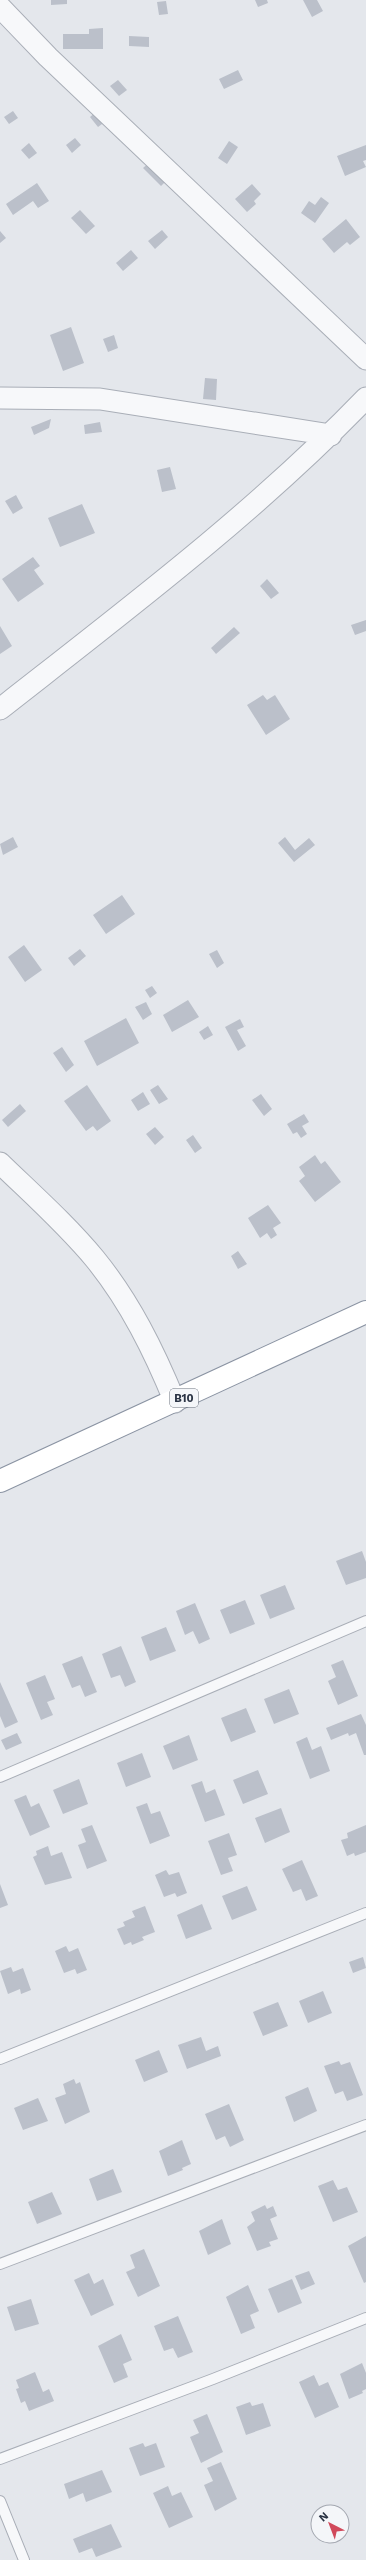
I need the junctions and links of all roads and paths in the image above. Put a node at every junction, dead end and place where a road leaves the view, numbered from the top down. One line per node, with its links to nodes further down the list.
1 (0, 7): 2 (street)
2 (366, 359)
3 (0, 398): 5 (street)
4 (366, 398): 5 (street)
5 (331, 435): 6 (street)
6 (0, 709)
7 (0, 1163): 9 (street)
8 (366, 1312): 9 (highway, B10)
9 (175, 1402): 10 (highway, B10)
10 (0, 1481)
11 (366, 1621): 12 (lane)
12 (0, 1777)
13 (366, 1913): 14 (lane)
14 (0, 2059)
15 (366, 2125): 16 (lane)
16 (0, 2264)
17 (366, 2318): 18 (lane)
18 (0, 2459)
19 (0, 2501): 20 (lane)
20 (24, 2560)

